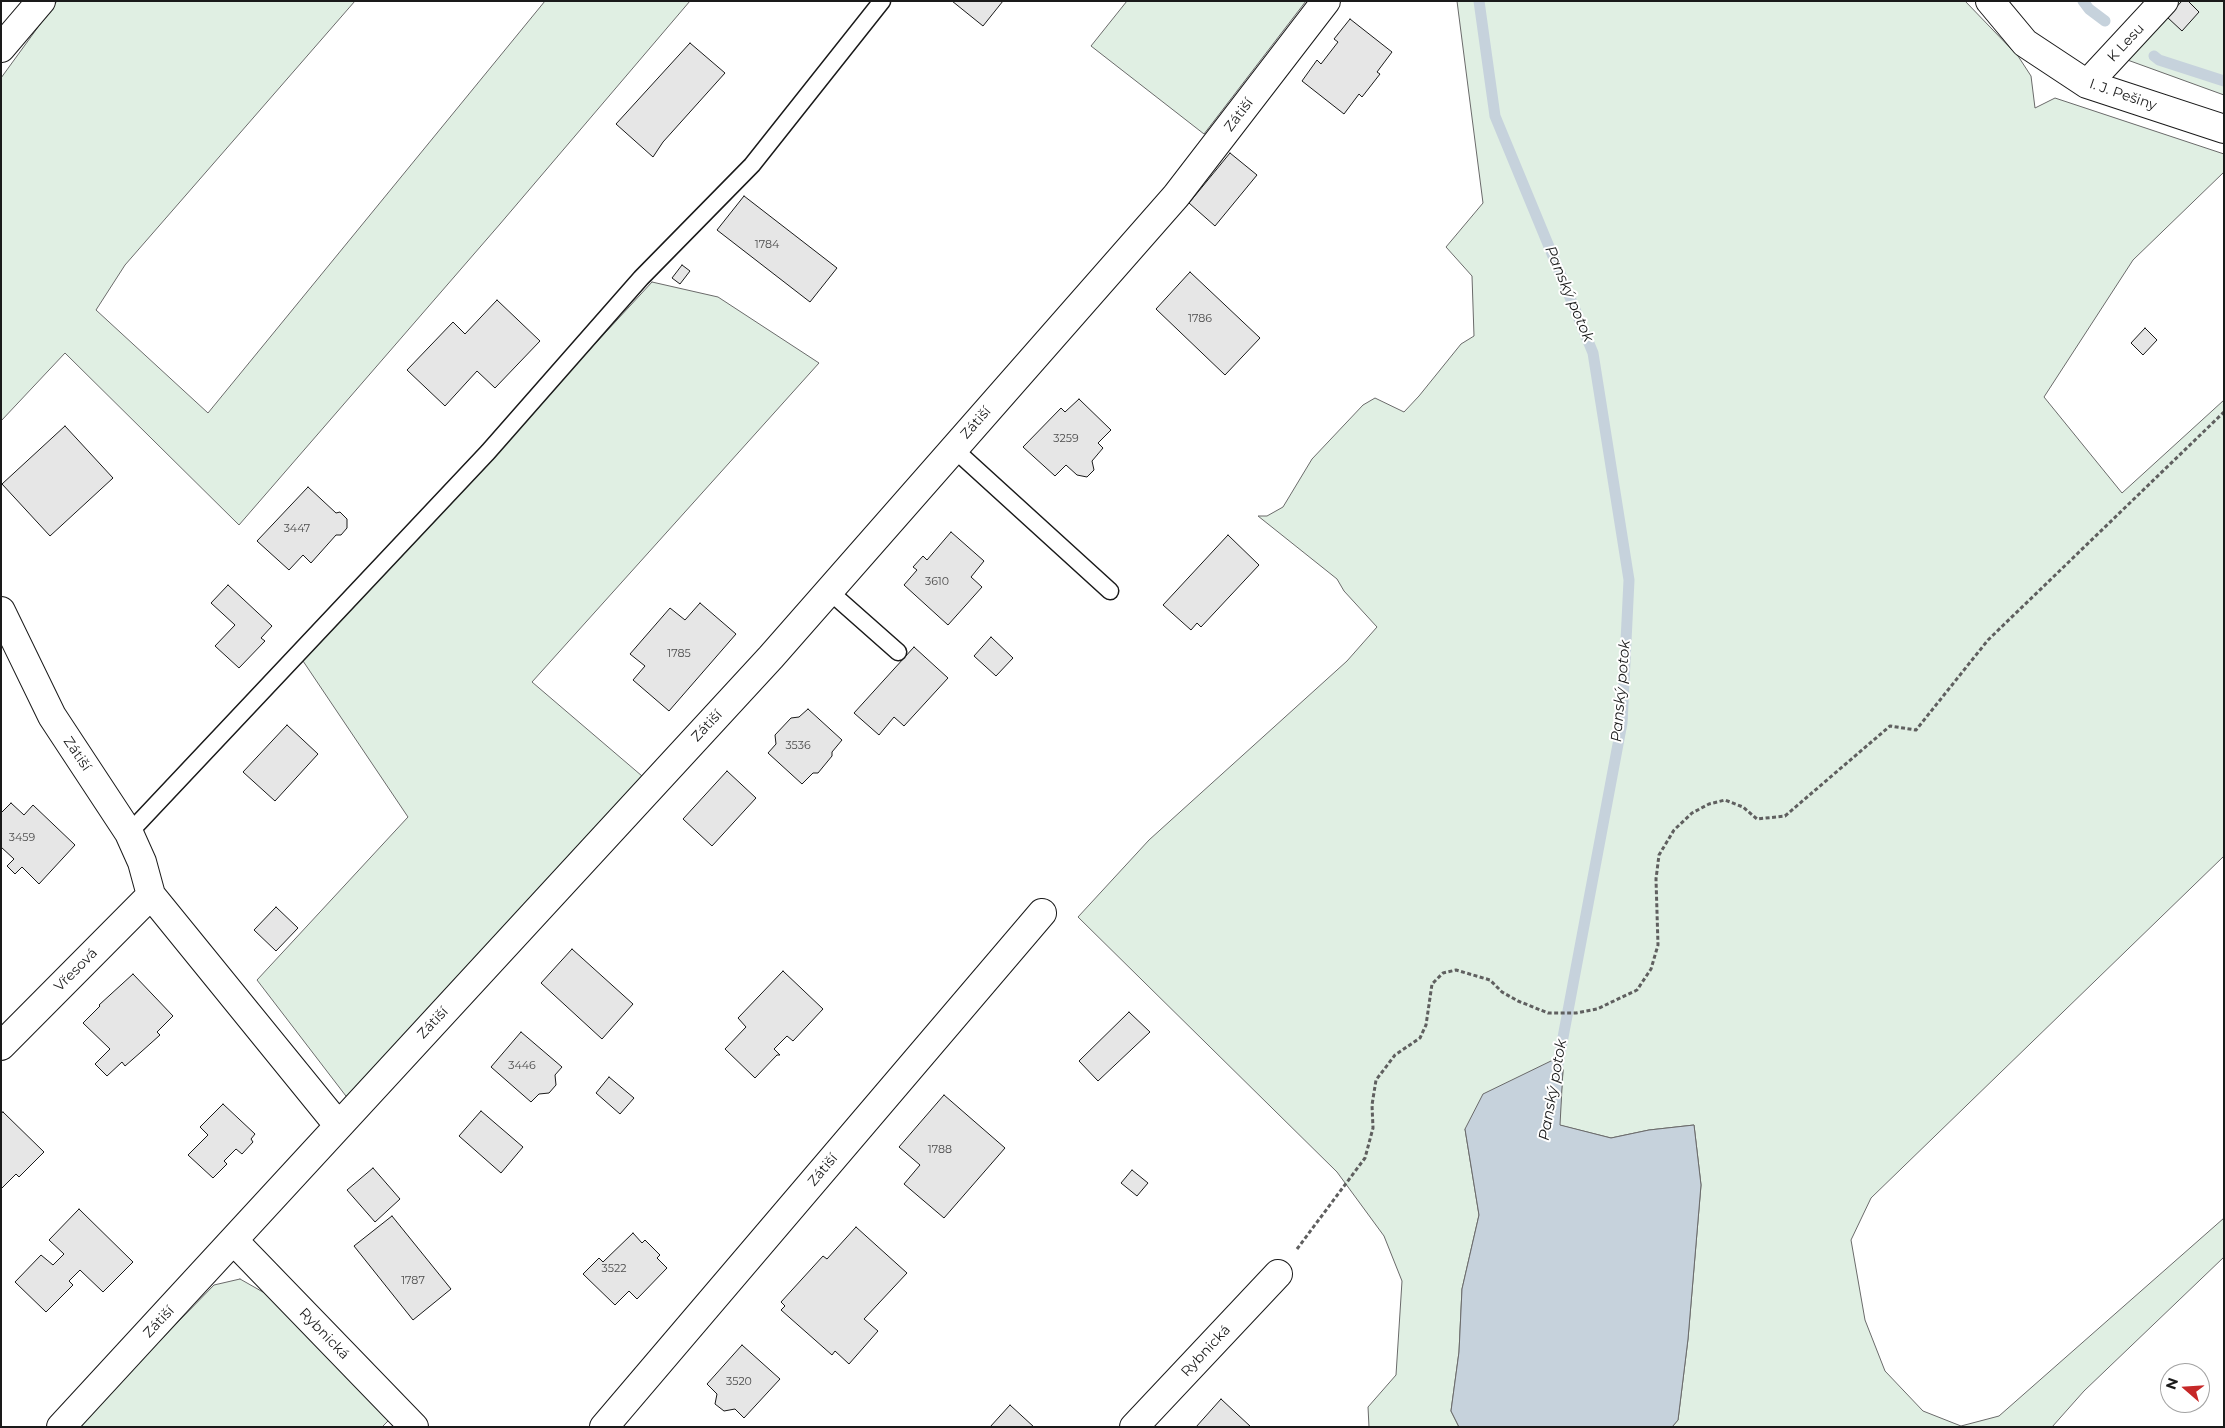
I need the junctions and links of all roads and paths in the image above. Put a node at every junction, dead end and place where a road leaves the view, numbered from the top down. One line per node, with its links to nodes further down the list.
1 (41, 1): 6 (street)
2 (882, 1): 15 (lane)
3 (1326, 1): 10 (street, Zátiší)
4 (1990, 1): 7 (street, I. J. Pešiny)
5 (2164, 1): 7 (street, K Lesu)
6 (1, 48)
7 (2087, 84): 8 (street, I. J. Pešiny)
8 (2224, 130)
9 (2224, 412): 21 (path)
10 (954, 448): 11 (street, Zátiší); 12 (lane)
11 (829, 591): 14 (lane); 19 (street, Zátiší)
12 (1110, 591)
13 (1, 612): 15 (street, Zátiší)
14 (898, 652)
15 (129, 832): 16 (street, Zátiší)
16 (151, 895): 18 (street, Vřesová); 19 (street)
17 (1042, 913): 24 (street, Zátiší)
18 (1, 1046)
19 (338, 1125): 20 (street, Zátiší)
20 (234, 1241): 22 (street, Zátiší); 23 (street, Rybnická)
21 (1278, 1274): 25 (street, Rybnická)
22 (61, 1427)
23 (414, 1427)
24 (604, 1427)
25 (1134, 1427)

